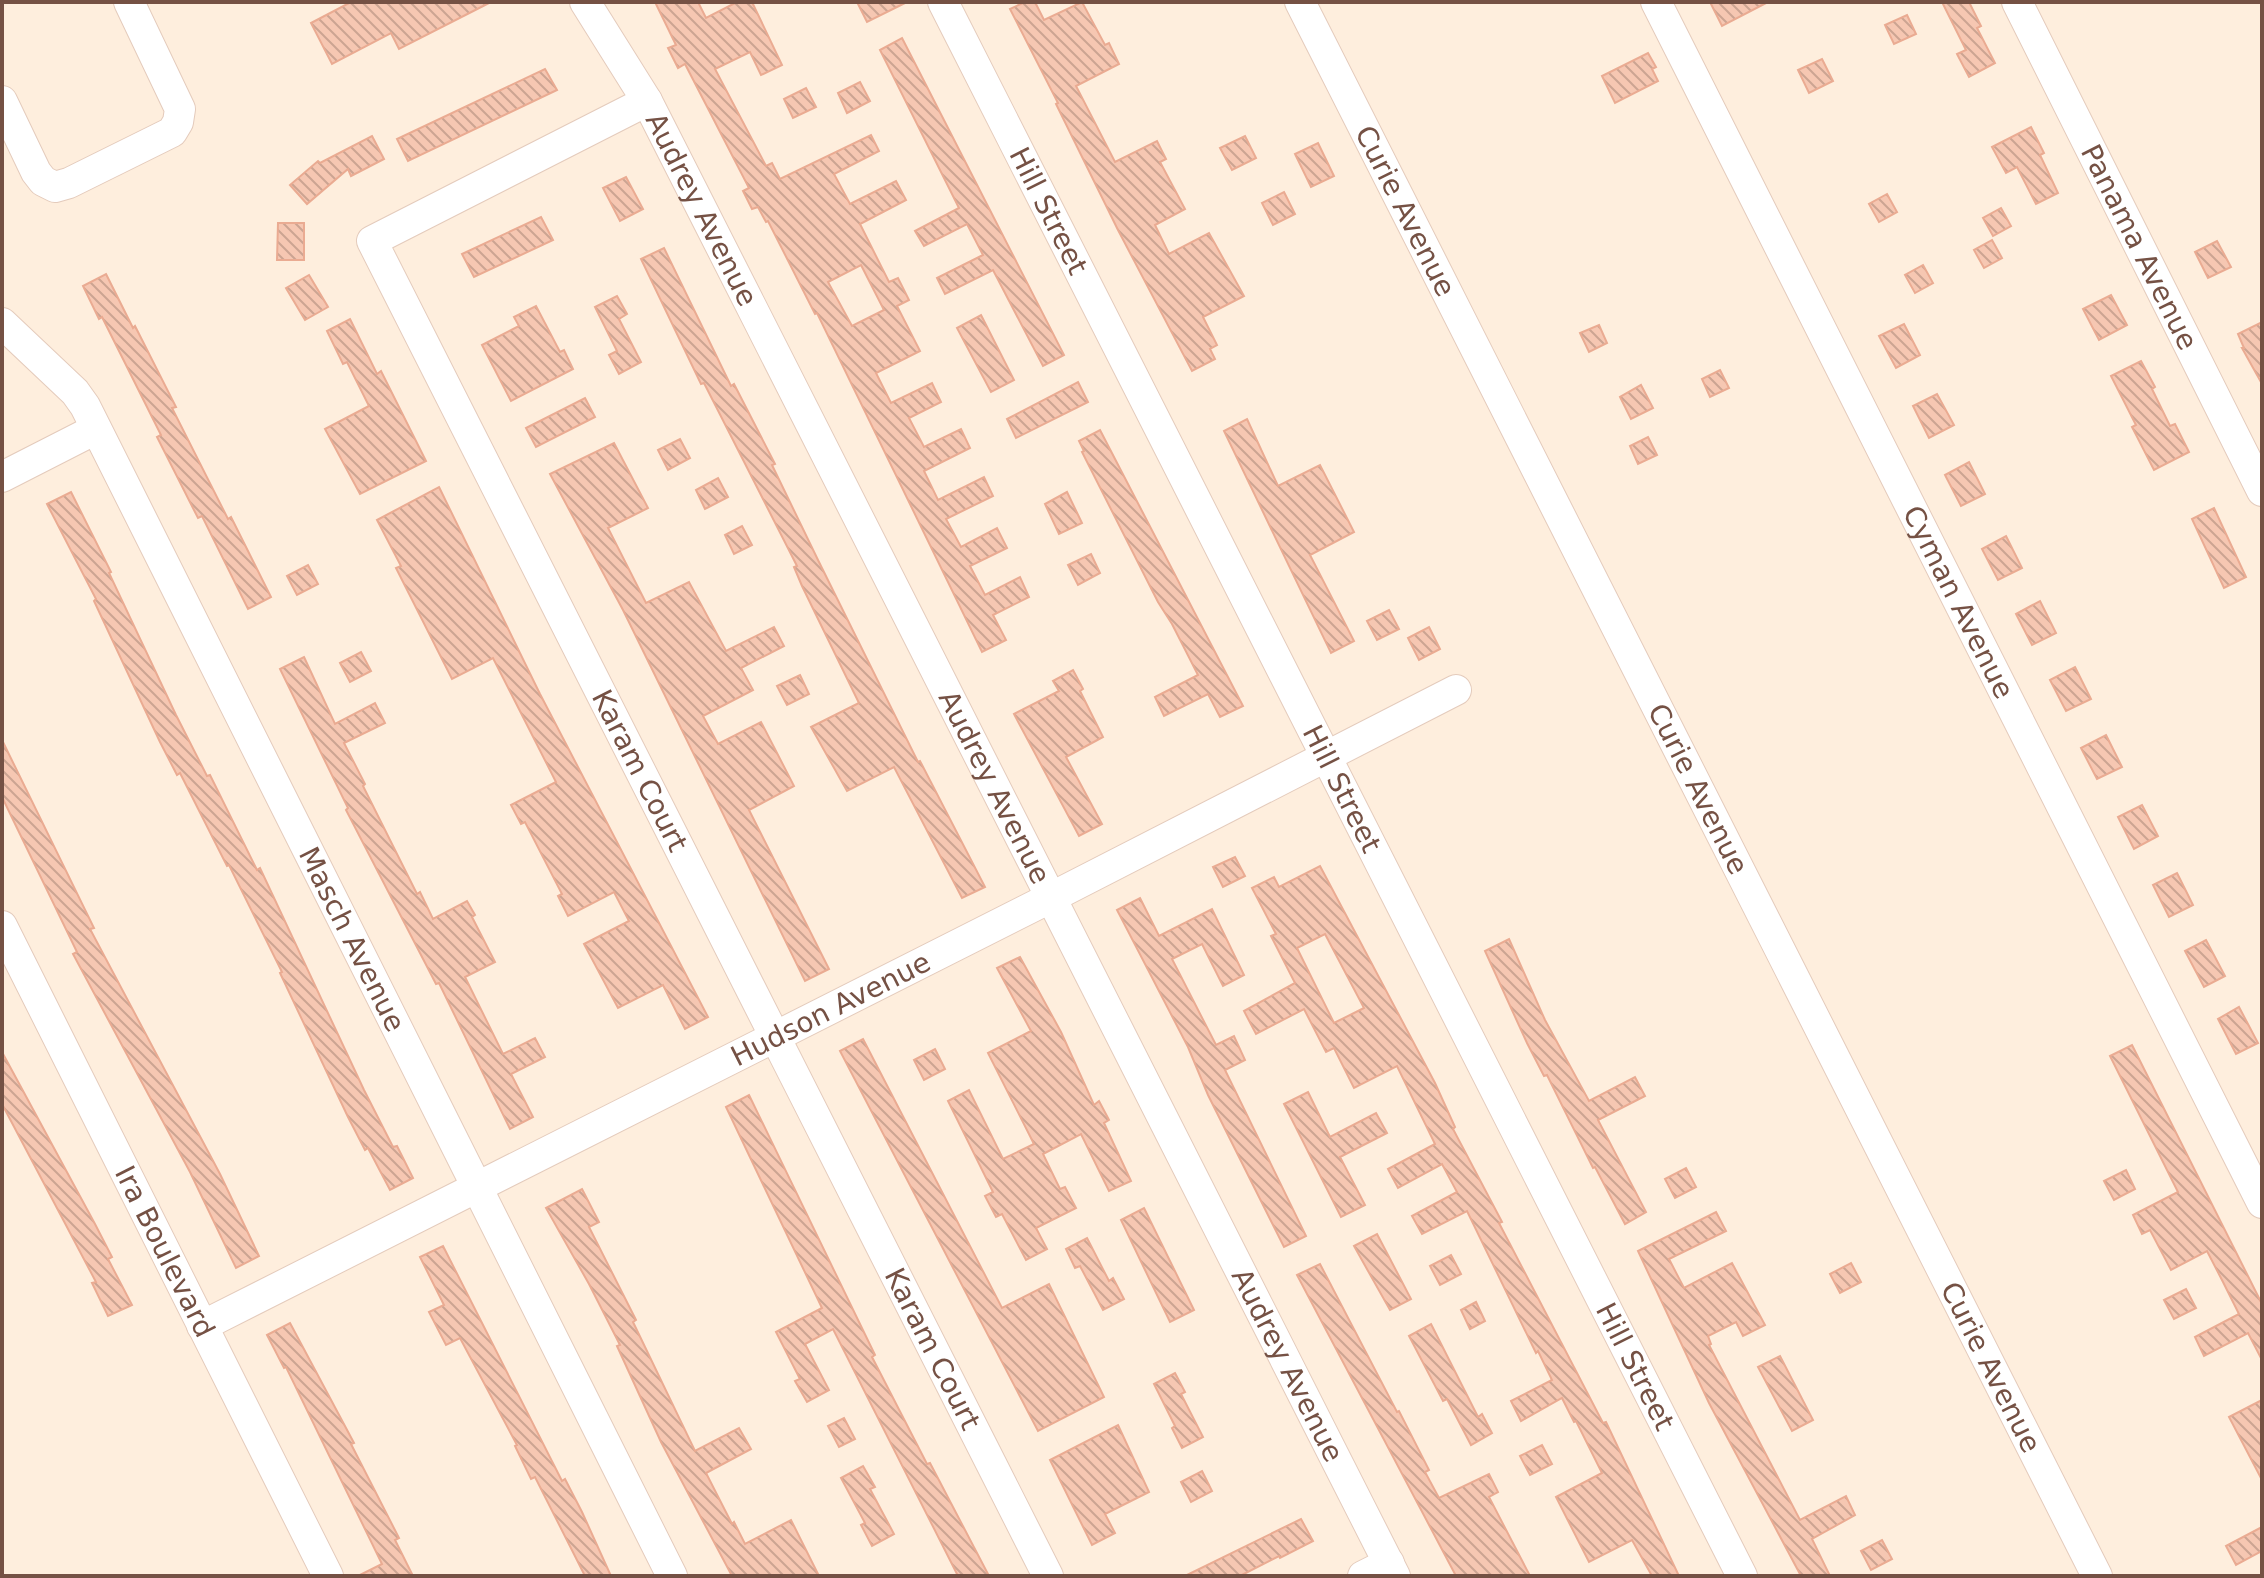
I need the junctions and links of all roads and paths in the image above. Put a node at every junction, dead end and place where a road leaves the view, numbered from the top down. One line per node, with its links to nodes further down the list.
1 (129, 2): 7 (street)
2 (585, 2): 8 (street, Audrey Avenue)
3 (943, 2): 14 (street, Hill Street)
4 (1300, 2): 26 (street, Curie Avenue)
5 (1656, 2): 19 (street, Cyman Avenue)
6 (2017, 2): 12 (street, Panama Avenue)
7 (2, 101)
8 (647, 101): 15 (street, Audrey Avenue); 17 (street, Karam Court)
9 (2, 323): 10 (street, Masch Avenue)
10 (96, 429): 11 (street); 18 (street, Masch Avenue)
11 (2, 477)
12 (2262, 491)
13 (1456, 690): 14 (street, Hudson Avenue)
14 (1326, 757): 15 (street, Hudson Avenue); 25 (street, Hill Street)
15 (1050, 898): 17 (street, Hudson Avenue); 21 (street, Audrey Avenue)
16 (2, 926): 20 (street, Ira Boulevard)
17 (775, 1037): 18 (street, Hudson Avenue); 24 (street, Karam Court)
18 (476, 1187): 20 (street, Hudson Avenue); 23 (street, Masch Avenue)
19 (2262, 1203)
20 (202, 1326): 22 (street, Ira Boulevard)
21 (1382, 1572)
22 (328, 1576)
23 (672, 1576)
24 (1048, 1576)
25 (1742, 1576)
26 (2097, 1576)

